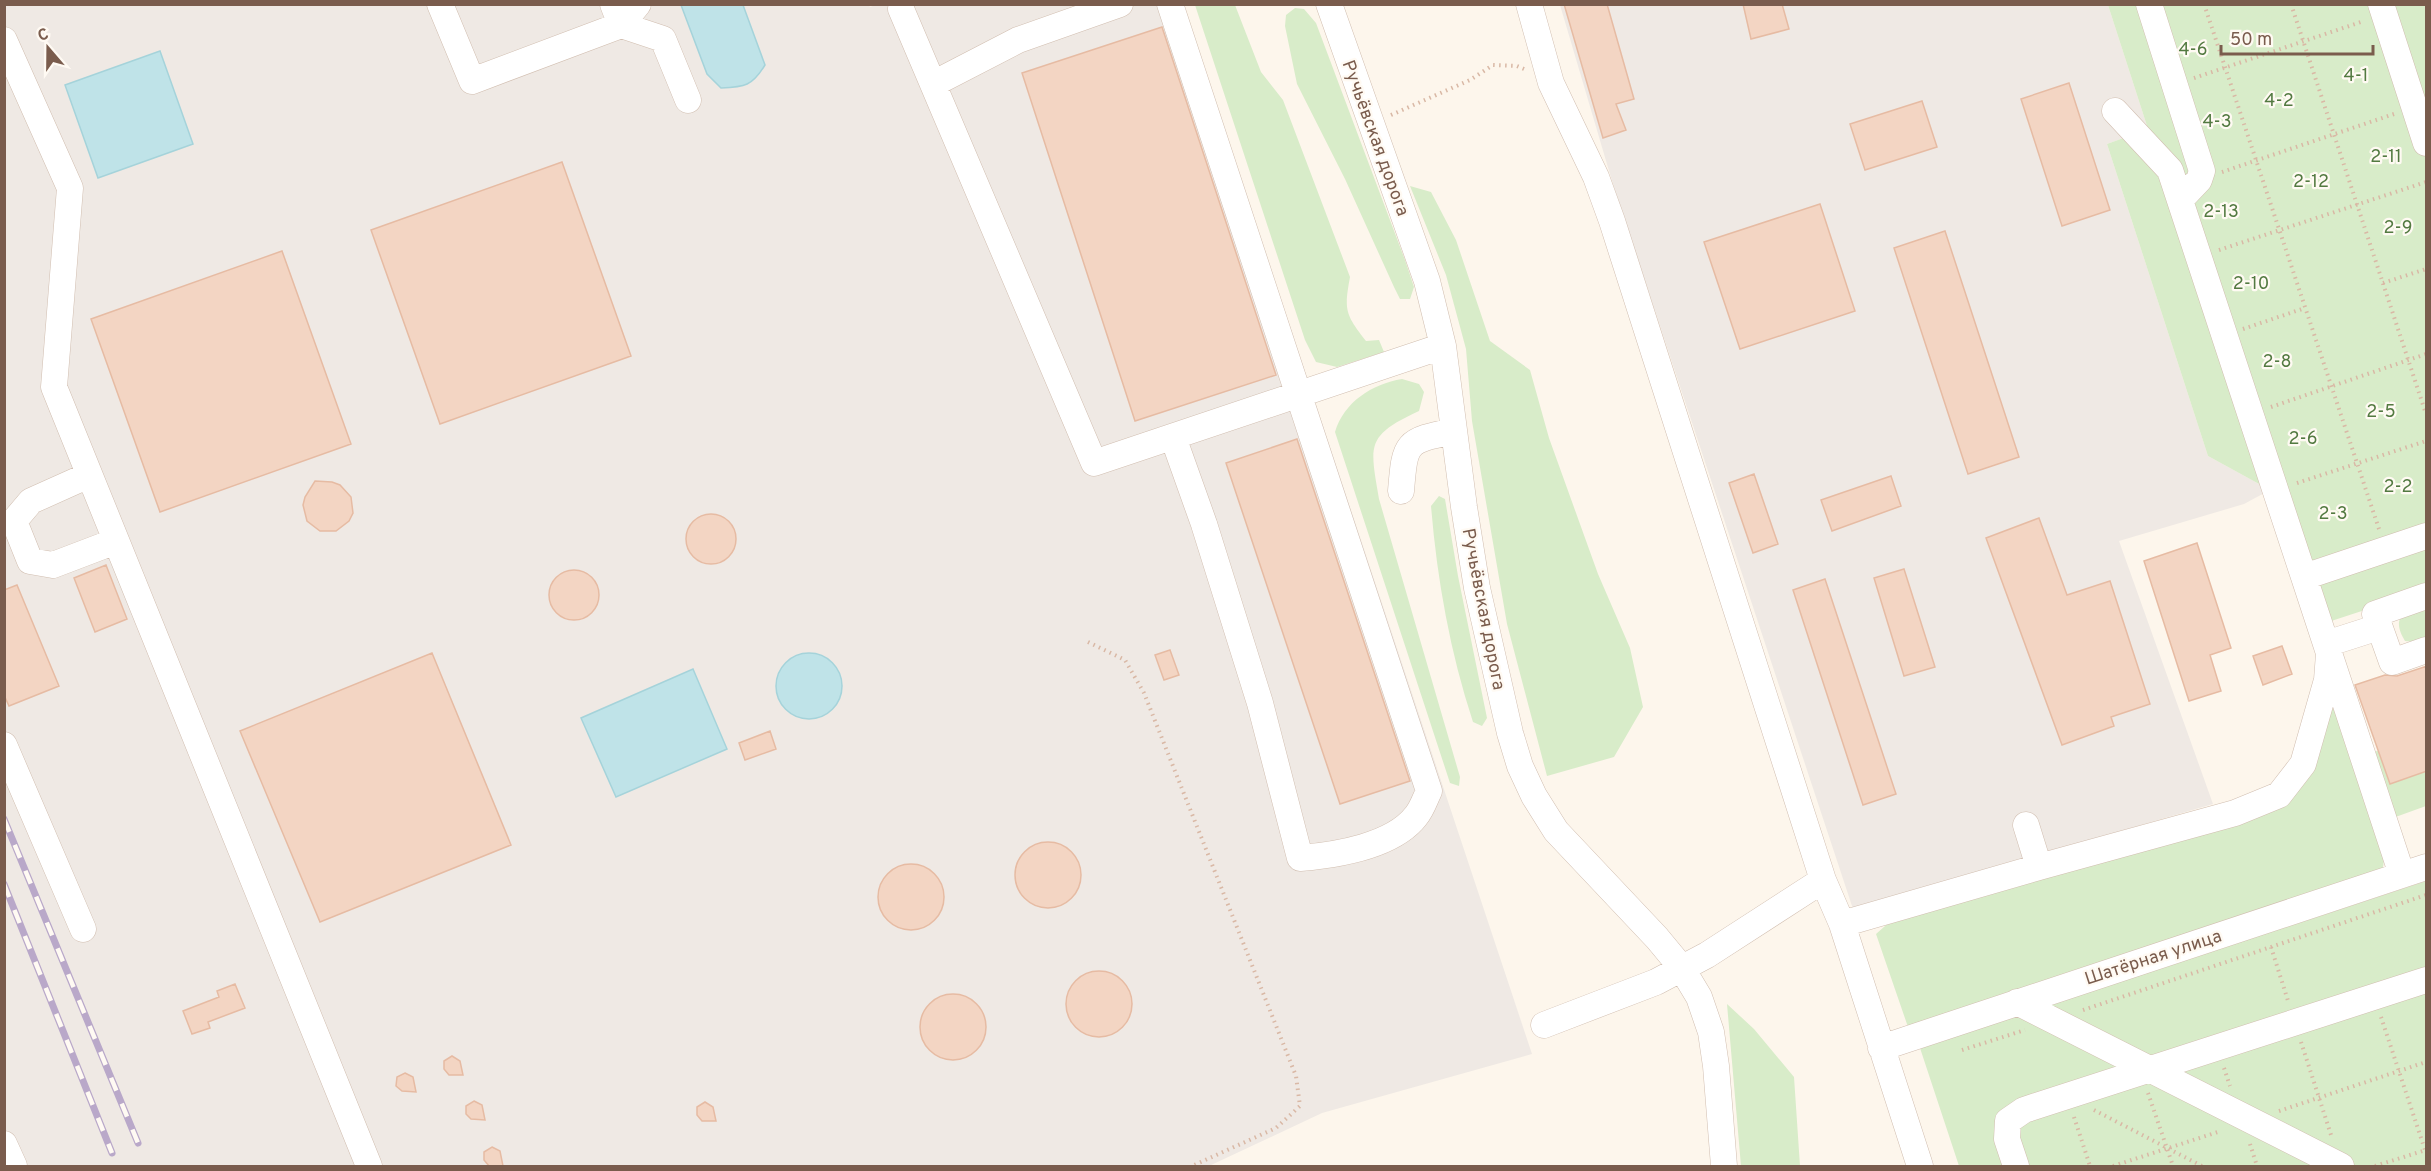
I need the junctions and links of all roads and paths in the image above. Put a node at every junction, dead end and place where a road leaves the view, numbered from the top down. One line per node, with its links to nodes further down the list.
1 (440, 4): 12 (street)
2 (638, 4): 12 (street)
3 (1120, 4): 17 (street)
4 (1170, 4): 40 (street)
5 (1329, 4): 22 (street, Ручьёвская дорога)
6 (1529, 4): 16 (street)
7 (2149, 4): 18 (street)
8 (2204, 4): 15 (path)
9 (2291, 4): 14 (path)
10 (901, 9): 17 (street)
11 (2383, 9): 14 (path); 20 (street)
12 (617, 15): 19 (street)
13 (4, 40): 47 (street)
14 (2303, 41): 15 (path); 23 (path)
15 (2224, 68): 18 (path); 25 (path)
16 (1551, 83): 22 (path); 65 (street)
17 (933, 84): 44 (street)
18 (2174, 85): 26 (street)
19 (688, 100)
20 (2415, 107): 23 (path); 24 (street)
21 (2115, 111): 28 (street)
22 (1371, 124): 36 (street, Ручьёвская дорога)
23 (2334, 135): 25 (path); 29 (path)
24 (2427, 142)
25 (2256, 161): 26 (path); 30 (path)
26 (2199, 180): 28 (street)
27 (2427, 182): 29 (path)
28 (2180, 200): 31 (street)
29 (2357, 205): 30 (path); 33 (path)
30 (2279, 230): 31 (path); 34 (path)
31 (2199, 257): 35 (street)
32 (2427, 269): 33 (path)
33 (2383, 283): 38 (path)
34 (2305, 308): 35 (path); 39 (path)
35 (2225, 336): 41 (street)
36 (1443, 346): 40 (street); 43 (street, Ручьёвская дорога)
37 (2427, 354): 38 (path)
38 (2409, 360): 39 (path); 42 (path)
39 (2331, 386): 41 (path); 46 (path)
40 (1300, 394): 44 (street); 44 (street)
41 (2251, 414): 48 (street)
42 (2427, 414)
43 (1454, 431): 49 (street); 70 (street, Ручьёвская дорога)
44 (1173, 436)
45 (2427, 441): 46 (path)
46 (2357, 464): 48 (path); 53 (path)
47 (89, 475): 51 (street); 52 (street)
48 (2276, 490): 54 (street)
49 (1401, 491)
50 (2427, 536): 53 (street)
51 (116, 541): 52 (street); 86 (street)
52 (13, 542)
53 (2385, 550): 54 (street)
54 (2304, 577): 58 (street)
55 (2427, 596): 56 (street)
56 (2379, 627): 58 (street); 59 (street)
57 (1088, 642): 87 (path)
58 (2328, 649): 62 (street); 64 (street)
59 (2427, 650)
60 (4, 745): 68 (street)
61 (2026, 825): 62 (street)
62 (2038, 867): 67 (street)
63 (2427, 867): 64 (street, Шатёрная улица)
64 (2402, 875): 73 (street, Шатёрная улица)
65 (1823, 880): 67 (street); 70 (street)
66 (2427, 895): 69 (path)
67 (1842, 924): 77 (street)
68 (83, 929)
69 (2271, 947): 74 (path); 75 (path)
70 (1681, 968): 76 (street); 88 (street, Ручьёвская дорога)
71 (2427, 980): 72 (street)
72 (2374, 997): 75 (street); 83 (path)
73 (2017, 1002): 74 (street); 77 (street, Шатёрная улица)
74 (2053, 1020): 78 (path); 79 (street)
75 (2295, 1022): 79 (street); 84 (path)
76 (1544, 1025)
77 (1881, 1048): 89 (street)
78 (1962, 1050)
79 (2145, 1071): 80 (street); 82 (path); 84 (street)
80 (2067, 1096): 82 (path); 90 (street); 91 (path)
81 (4, 1144): 85 (street)
82 (2167, 1148): 92 (path); 93 (path)
83 (2426, 1151): 94 (path)
84 (2338, 1157)
85 (14, 1167)
86 (369, 1167)
87 (1192, 1167)
88 (1724, 1167)
89 (1920, 1167)
90 (2016, 1167)
91 (2090, 1167)
92 (2173, 1167)
93 (2202, 1167)
94 (2375, 1167)

